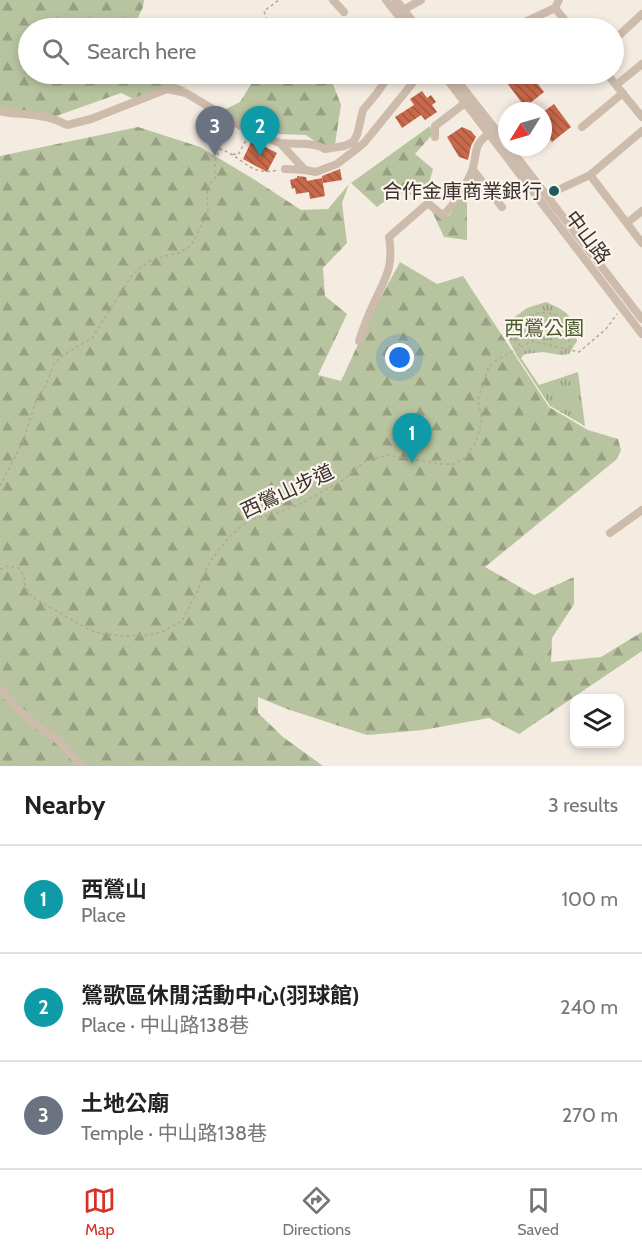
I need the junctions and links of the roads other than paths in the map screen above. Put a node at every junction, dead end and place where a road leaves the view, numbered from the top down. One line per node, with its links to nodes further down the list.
1 (333, 0): 7 (street)
2 (386, 0): 9 (street)
3 (396, 0): 6 (street)
4 (420, 0): 6 (street)
5 (557, 4): 11 (street); 12 (street)
6 (404, 10): 10 (street)
7 (344, 12)
8 (642, 14): 13 (street)
9 (400, 18)
10 (410, 18)
11 (531, 18)
12 (565, 18)
13 (624, 31)
14 (642, 64): 15 (street)
15 (624, 79)
16 (383, 84): 30 (street)
17 (412, 84): 33 (street)
18 (453, 84): 22 (street, 中山路)
19 (458, 84): 22 (street, 中山路)
20 (616, 85): 21 (street)
21 (623, 93): 24 (street); 25 (street)
22 (468, 100): 26 (street, 中山路); 28 (street)
23 (0, 111): 30 (street)
24 (641, 113)
25 (582, 127)
26 (491, 131): 29 (street, 中山路); 34 (street); 36 (street, 中山路)
27 (642, 131): 35 (street)
28 (435, 137)
29 (498, 137)
30 (280, 143): 33 (street)
31 (515, 156): 36 (street, 中山路)
32 (285, 169): 33 (street)
33 (305, 170)
34 (473, 170): 38 (street); 44 (street)
35 (590, 174): 37 (street); 40 (street)
36 (535, 187): 37 (street, 中山路); 43 (street, 中山路)
37 (554, 194): 42 (street, 中山路)
38 (502, 207)
39 (642, 211): 40 (street)
40 (627, 223): 41 (street)
41 (642, 243)
42 (642, 319)
43 (642, 334)
44 (359, 341)
45 (642, 510): 46 (street)
46 (610, 533)
47 (0, 689): 48 (street)
48 (82, 766)

